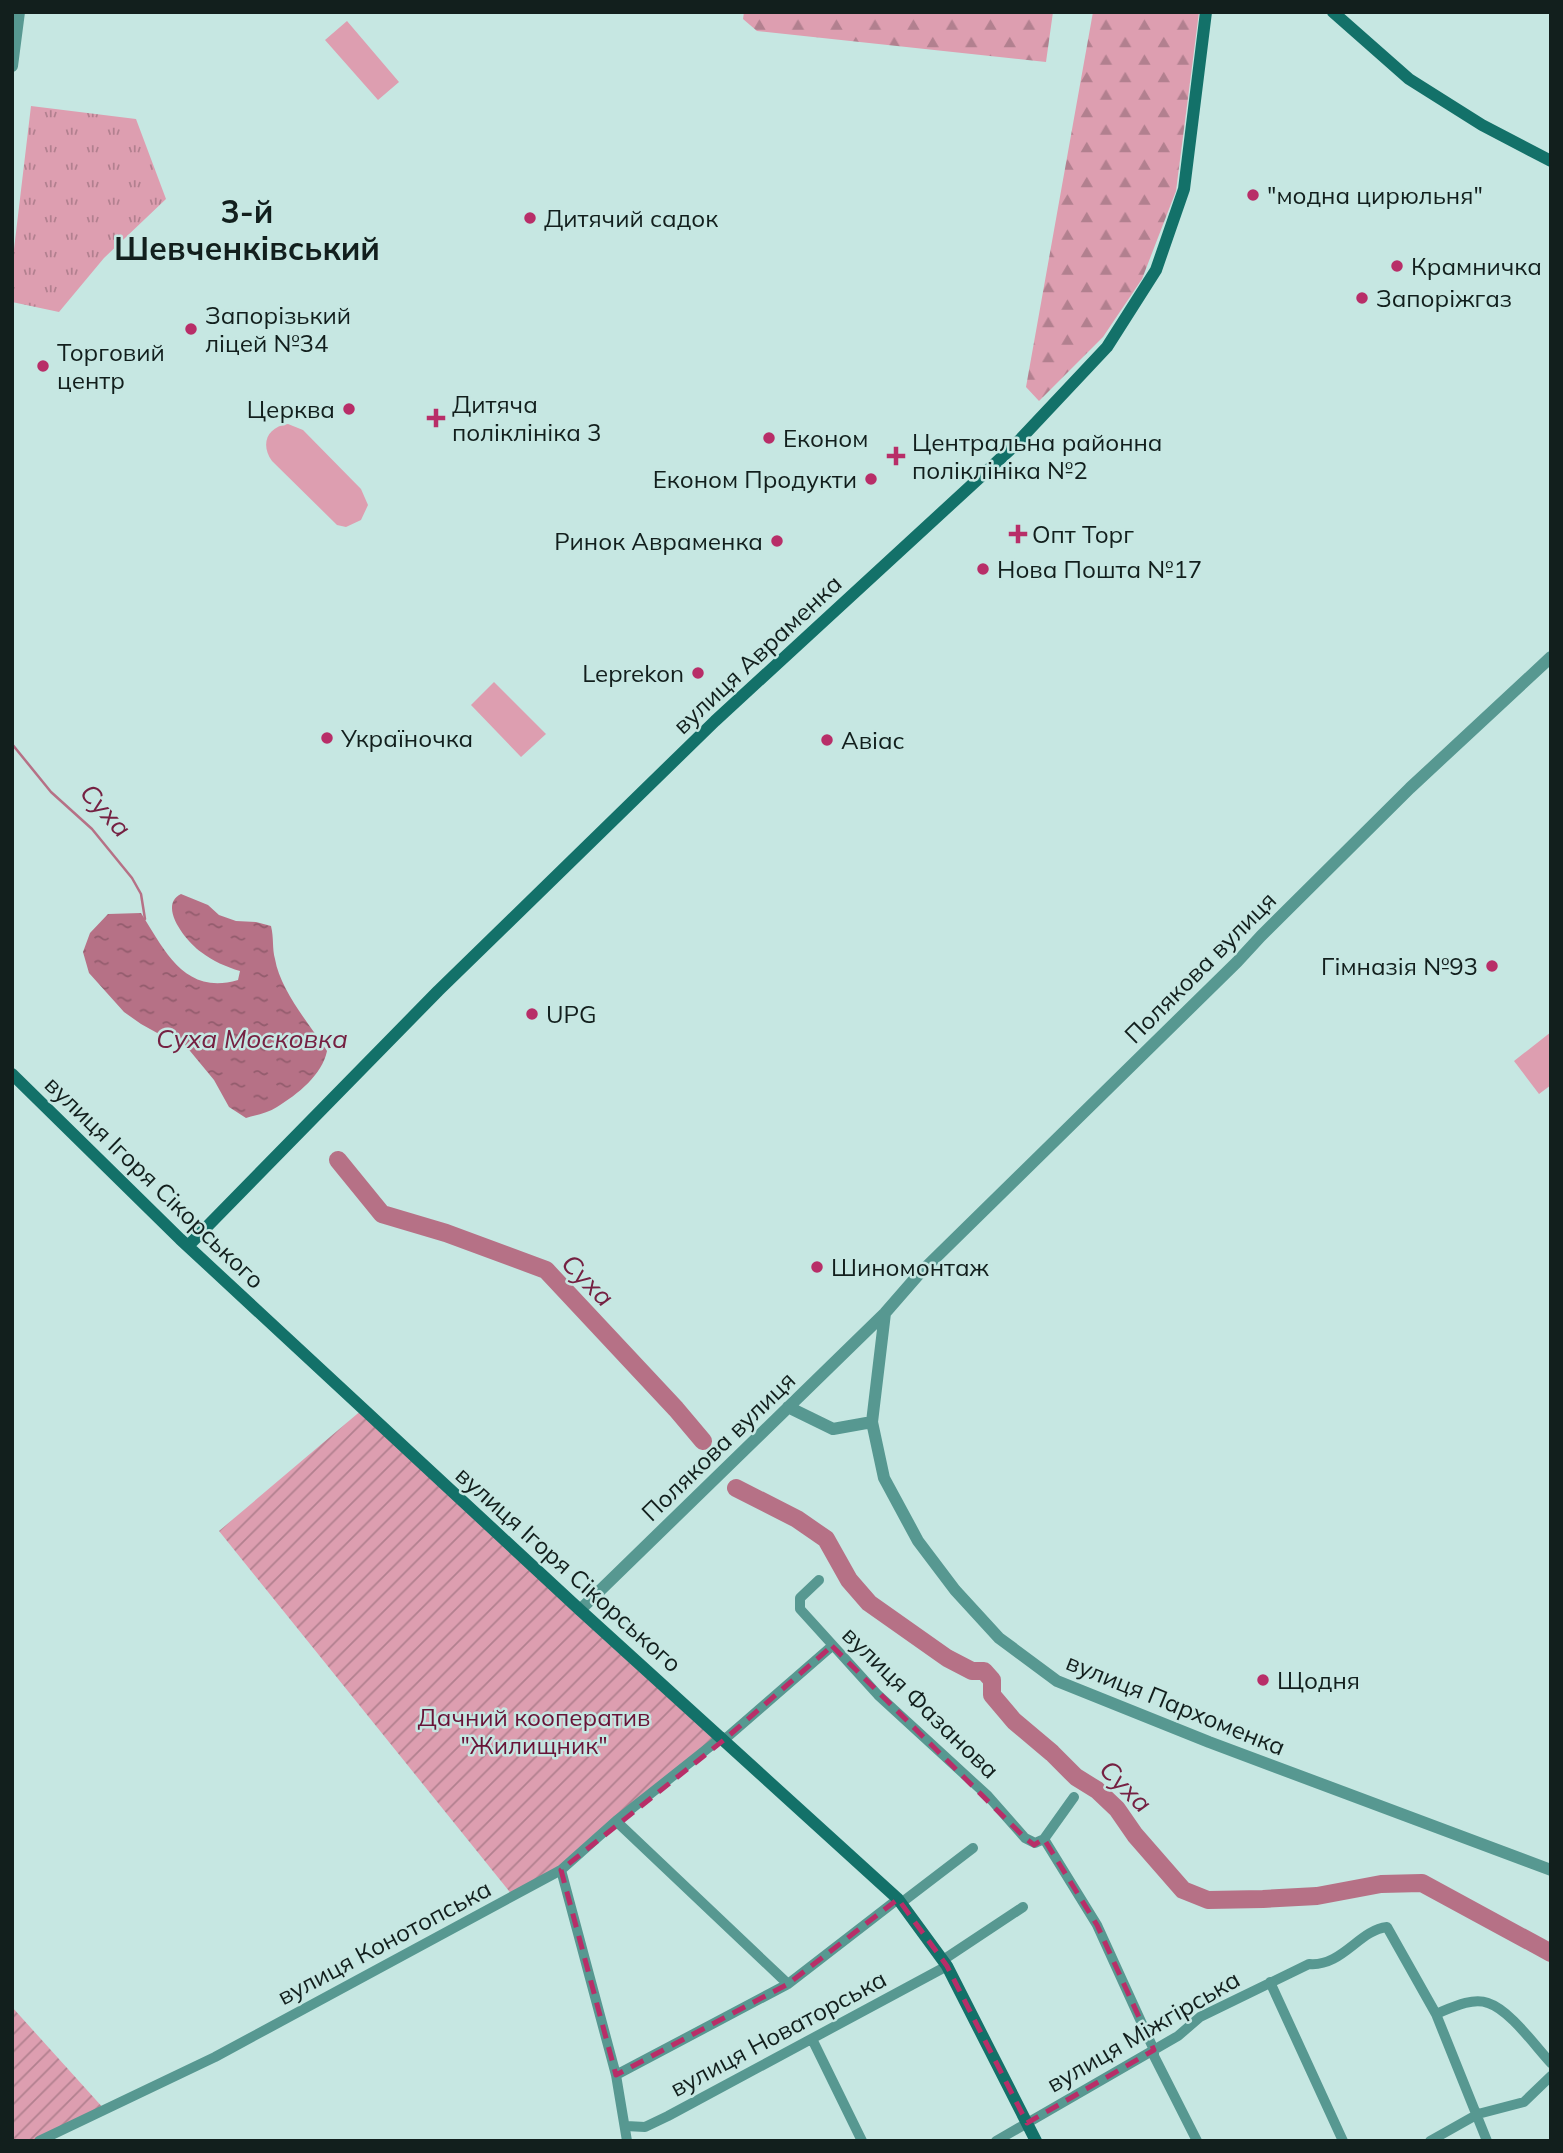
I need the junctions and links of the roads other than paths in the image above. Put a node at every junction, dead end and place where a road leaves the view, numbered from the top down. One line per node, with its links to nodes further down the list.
1 (19, 12): 4 (street)
2 (1206, 12): 8 (main road, вулиця Авраменка)
3 (1333, 12): 5 (main road)
4 (12, 66)
5 (1551, 161)
6 (1551, 657): 9 (street, Полякова вулиця)
7 (12, 1074): 8 (main road, вулиця Ігоря Сікорського)
8 (188, 1246): 13 (main road, вулиця Ігоря Сікорського)
9 (885, 1313): 10 (street, Полякова вулиця); 11 (street)
10 (788, 1407): 11 (street); 13 (street, Полякова вулиця)
11 (872, 1422): 21 (street, вулиця Пархоменка)
12 (819, 1580): 14 (street, вулиця Фазанова)
13 (580, 1610): 15 (main road, вулиця Ігоря Сікорського)
14 (832, 1646): 15 (street, вулиця Конотопська); 18 (street, вулиця Фазанова)
15 (723, 1738): 17 (street, вулиця Конотопська); 22 (main road, вулиця Ігоря Сікорського)
16 (1074, 1797): 18 (street)
17 (616, 1821): 20 (street, вулиця Конотопська); 26 (street)
18 (1044, 1839): 29 (street)
19 (972, 1848): 22 (street, вулиця Новаторська)
20 (561, 1870): 31 (street); 36 (street, вулиця Конотопська)
21 (1551, 1870)
22 (899, 1901): 24 (main road, вулиця Ігоря Сікорського); 26 (street, вулиця Новаторська)
23 (1023, 1907): 24 (street, вулиця Новаторська)
24 (945, 1963): 28 (street, вулиця Новаторська); 34 (main road, вулиця Ігоря Сікорського)
25 (1270, 1982): 27 (street, вулиця Міжгірська); 29 (street, вулиця Міжгірська); 42 (street)
26 (788, 1984): 31 (street, вулиця Новаторська)
27 (1436, 2014): 30 (street); 33 (street)
28 (812, 2039): 35 (street, вулиця Новаторська); 38 (street)
29 (1154, 2050): 34 (street, вулиця Міжгірська); 41 (street)
30 (1551, 2063)
31 (616, 2075): 35 (street)
32 (1551, 2076): 33 (street)
33 (1478, 2114): 43 (street); 44 (street)
34 (1027, 2123): 39 (street, вулиця Міжгірська); 40 (main road, вулиця Ігоря Сікорського)
35 (626, 2126): 37 (street)
36 (39, 2141)
37 (627, 2141)
38 (862, 2141)
39 (996, 2141)
40 (1035, 2141)
41 (1197, 2141)
42 (1343, 2141)
43 (1430, 2141)
44 (1487, 2141)

